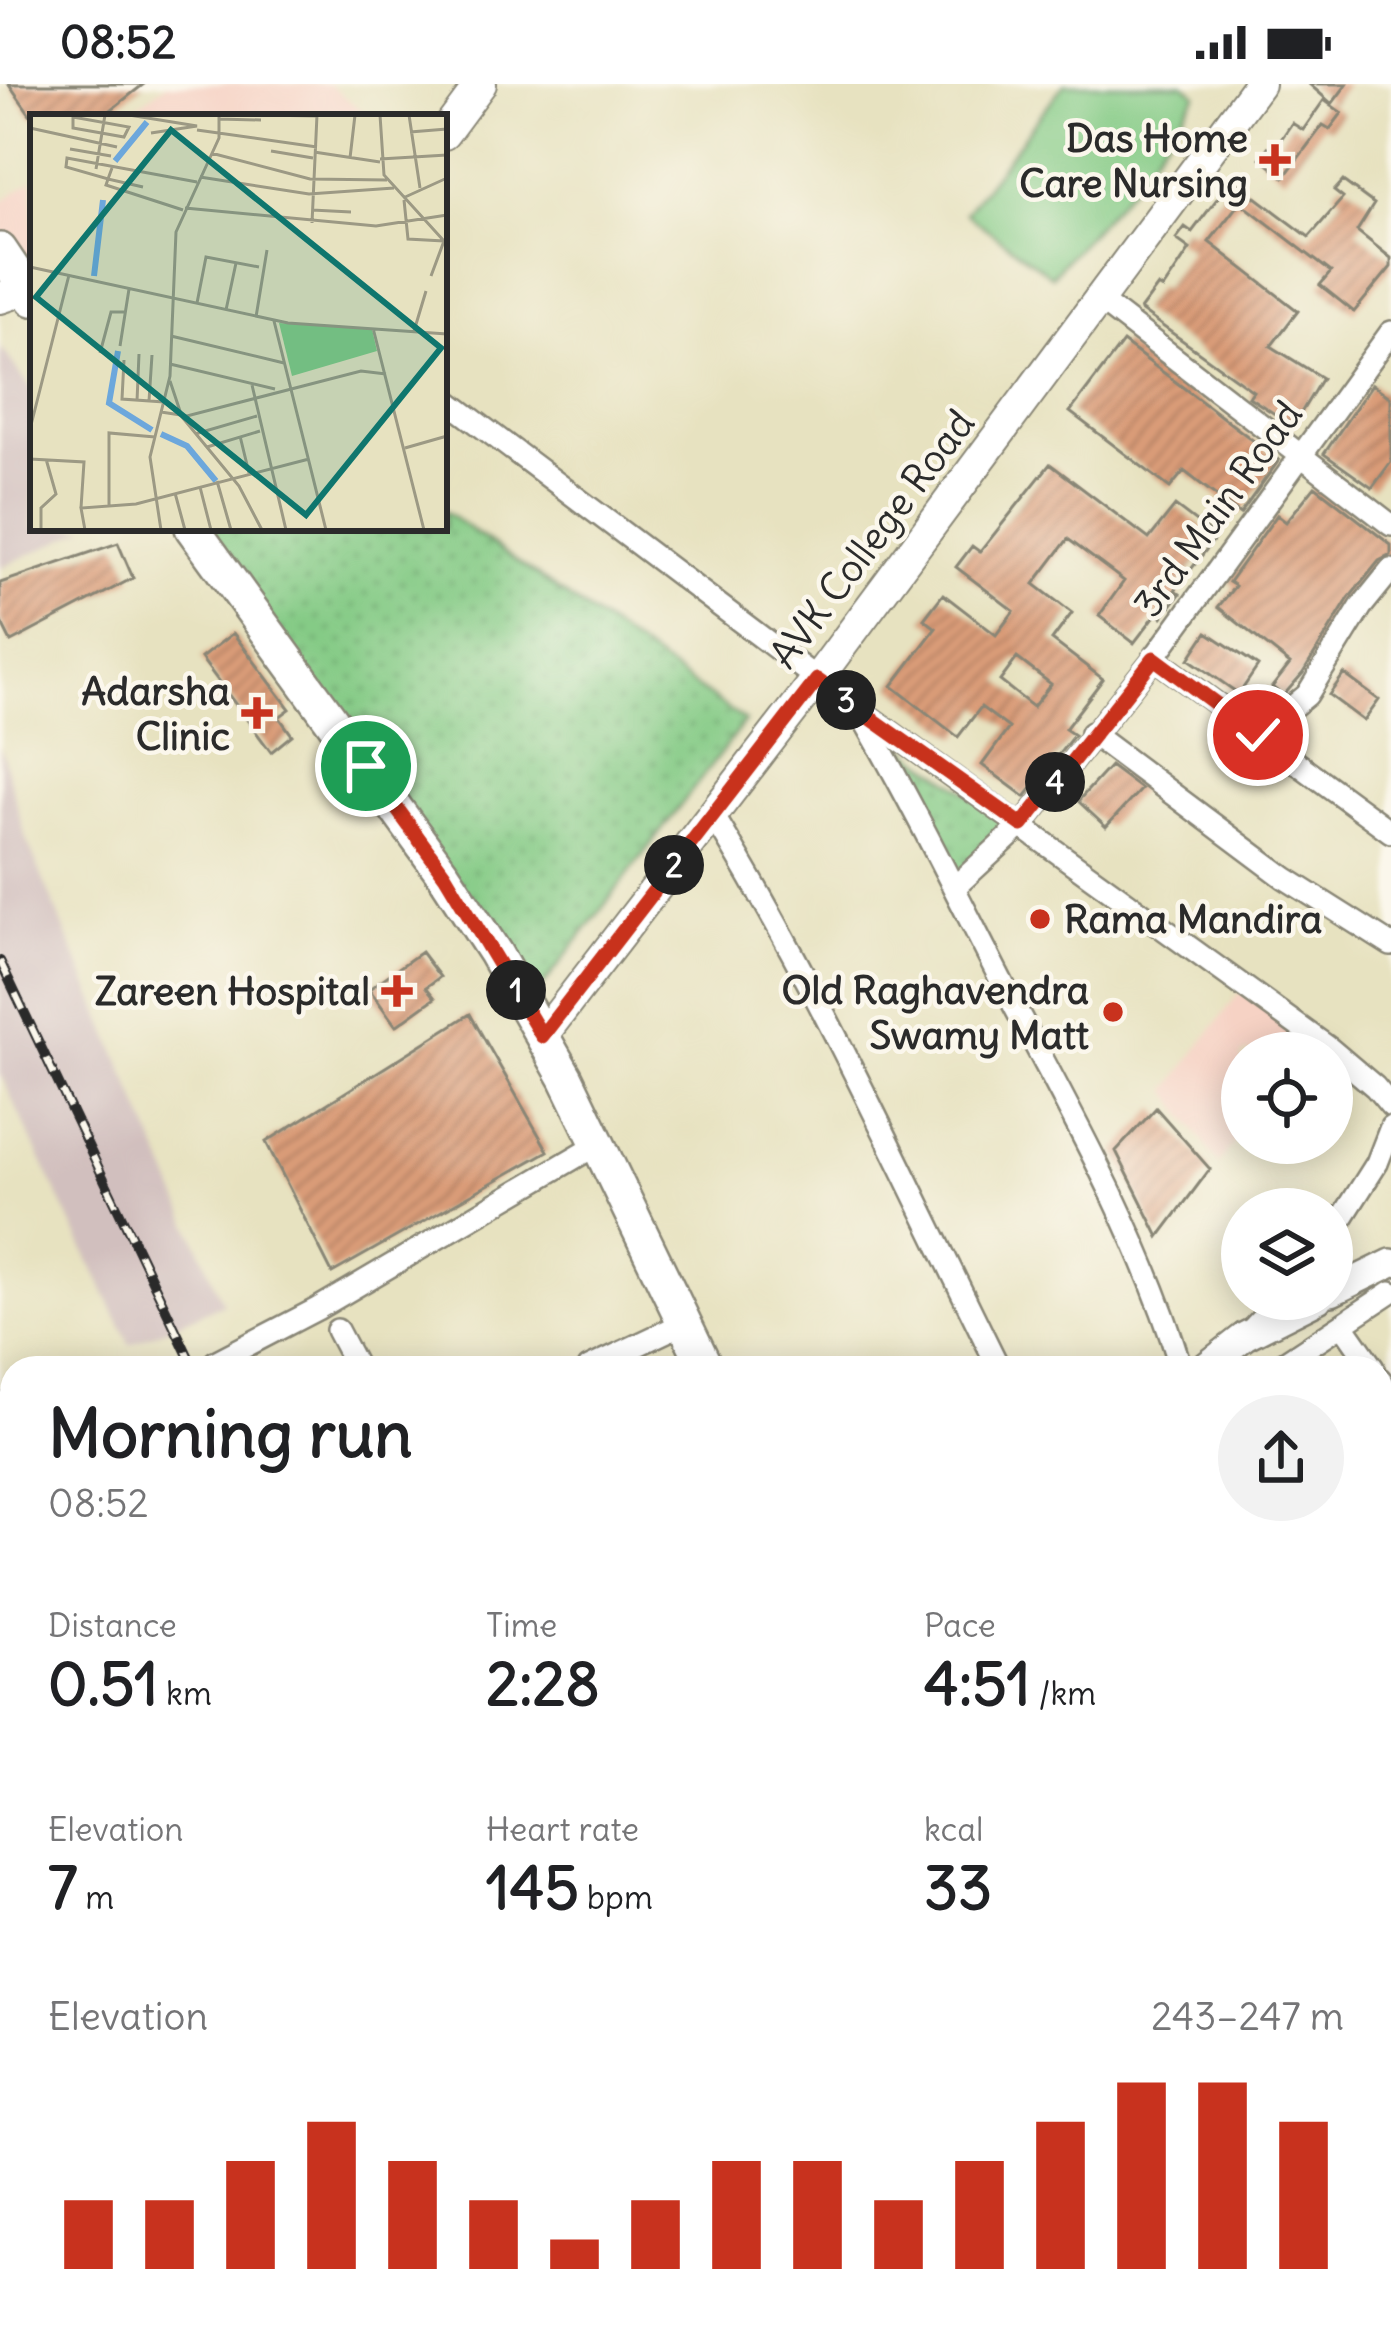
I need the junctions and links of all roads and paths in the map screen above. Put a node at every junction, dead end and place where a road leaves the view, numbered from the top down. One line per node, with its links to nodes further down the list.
1 (481, 84): 3 (main road)
2 (1258, 84): 6 (main road, AVK College Road)
3 (447, 130)
4 (0, 250): 5 (main road)
5 (16, 291)
6 (1098, 298): 9 (street); 14 (main road, AVK College Road)
7 (1391, 332): 9 (street, 3rd Main Road)
8 (447, 400): 14 (street)
9 (1301, 456): 10 (street); 13 (street, 3rd Main Road)
10 (1391, 525)
11 (194, 531): 23 (main road)
12 (1391, 570): 17 (street)
13 (1154, 658): 16 (street, 3rd Main Road); 17 (street)
14 (817, 680): 15 (street); 18 (main road, AVK College Road)
15 (858, 709): 19 (street); 21 (street)
16 (1091, 733): 19 (street, 3rd Main Road); 22 (street)
17 (1258, 735): 20 (street)
18 (713, 815): 23 (main road, AVK College Road); 41 (street)
19 (1022, 825): 21 (street, 3rd Main Road); 24 (street)
20 (1391, 832)
21 (956, 886): 42 (street)
22 (1391, 945)
23 (542, 1036): 26 (main road)
24 (1391, 1106)
25 (1391, 1127): 27 (street)
26 (598, 1144): 33 (main road); 37 (street)
27 (1353, 1201)
28 (1391, 1263): 29 (street)
29 (1353, 1282)
30 (1391, 1292): 34 (street)
31 (1260, 1320): 36 (street)
32 (1277, 1320): 36 (street)
33 (684, 1323): 39 (street); 40 (main road)
34 (1343, 1325): 44 (street); 45 (street)
35 (337, 1330): 38 (street)
36 (1245, 1336): 43 (street)
37 (227, 1356)
38 (351, 1356)
39 (614, 1356)
40 (700, 1356)
41 (993, 1356)
42 (1177, 1356)
43 (1219, 1356)
44 (1296, 1356)
45 (1364, 1356)

